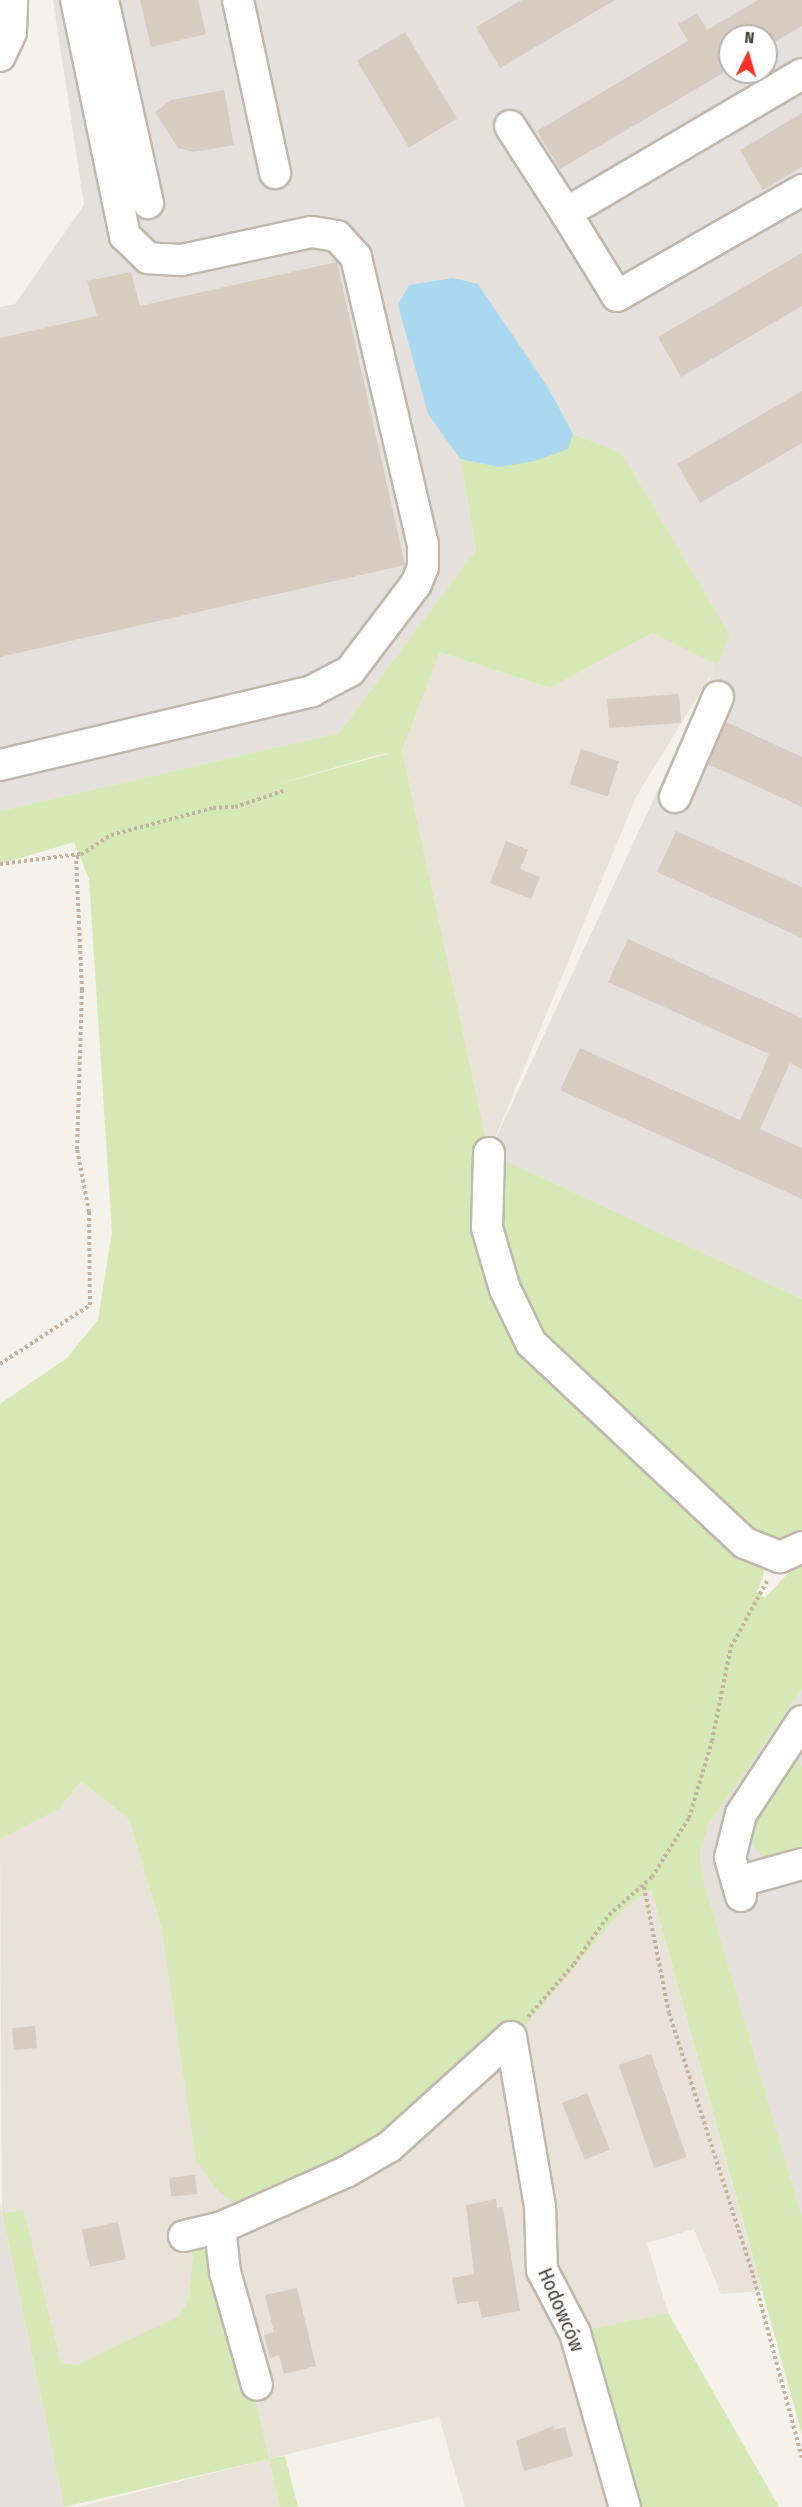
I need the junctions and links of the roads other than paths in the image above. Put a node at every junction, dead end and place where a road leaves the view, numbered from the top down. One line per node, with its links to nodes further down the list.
1 (12, 0): 5 (street)
2 (76, 0): 13 (street)
3 (103, 0): 10 (street)
4 (238, 0): 8 (street)
5 (0, 56)
6 (802, 74): 11 (street)
7 (510, 126): 11 (street)
8 (275, 173)
9 (802, 190): 11 (street)
10 (148, 203)
11 (566, 213)
12 (718, 697): 14 (street)
13 (0, 765)
14 (675, 797)
15 (489, 1153): 16 (street)
16 (791, 1552)
17 (802, 1721): 18 (street)
18 (802, 1864)
19 (220, 2228): 20 (street); 21 (street); 22 (street, Hodowców)
20 (184, 2236)
21 (257, 2385)
22 (624, 2507)

